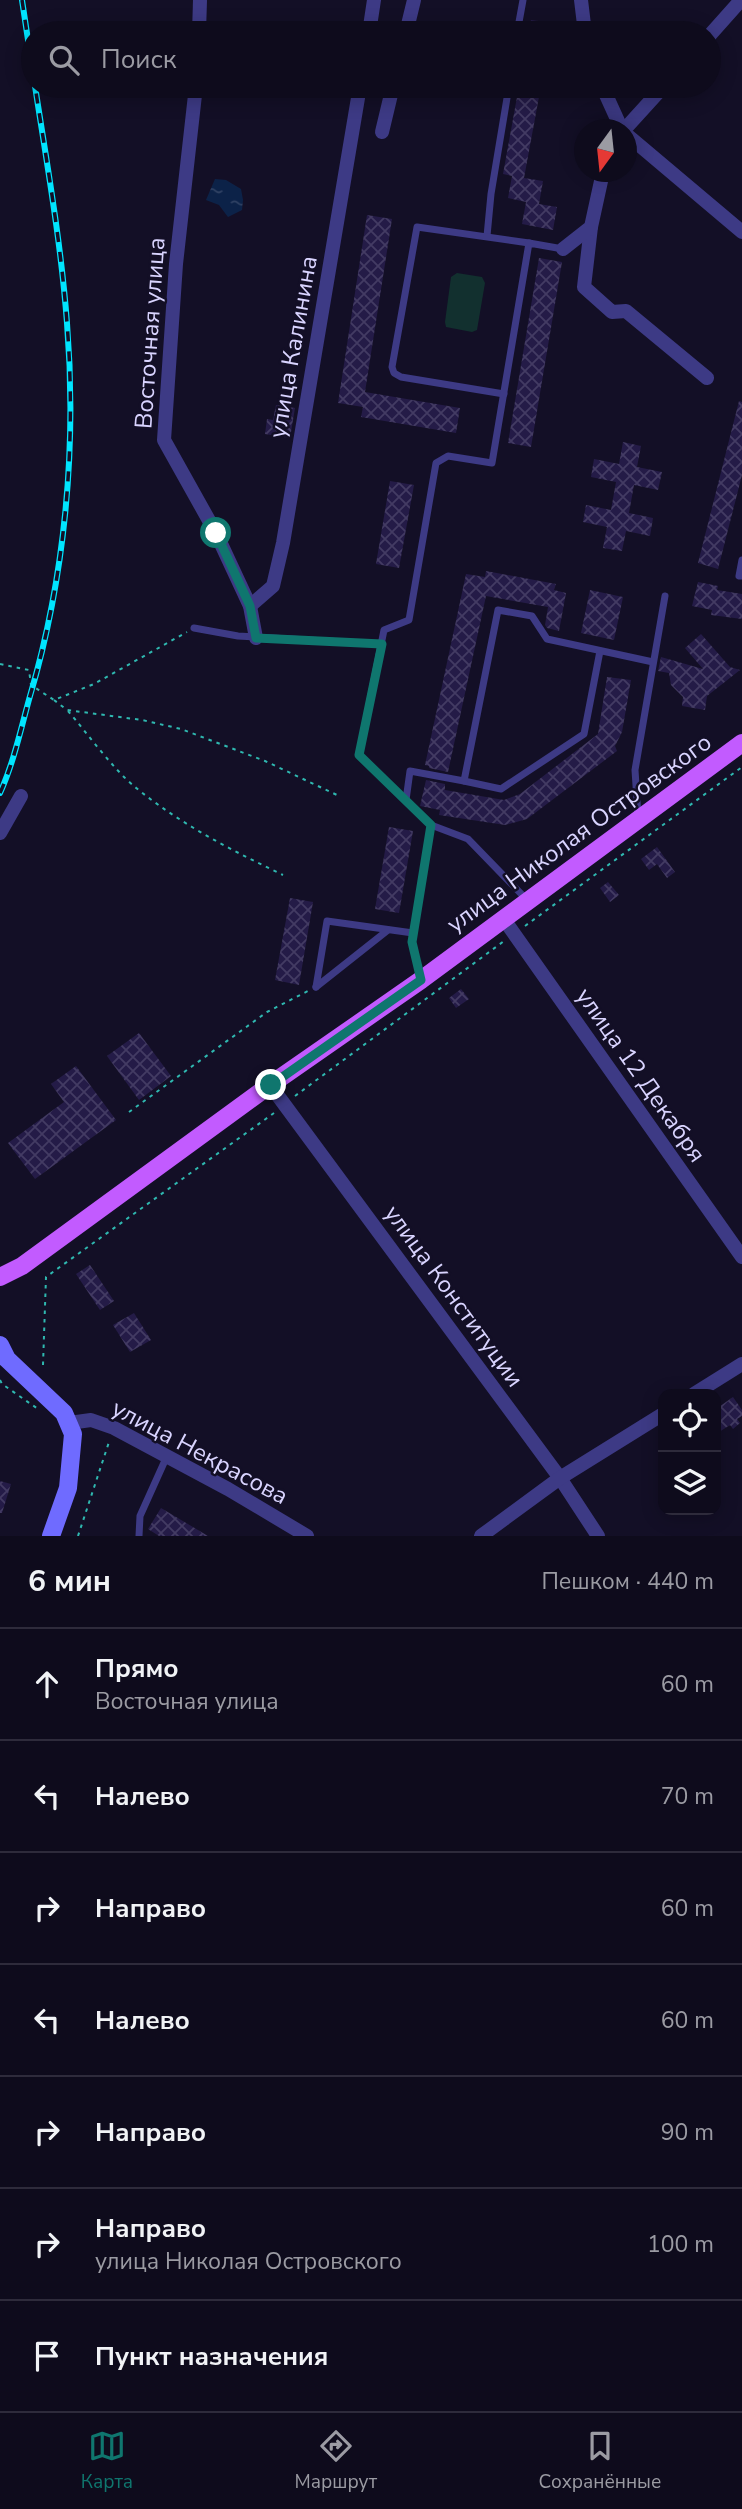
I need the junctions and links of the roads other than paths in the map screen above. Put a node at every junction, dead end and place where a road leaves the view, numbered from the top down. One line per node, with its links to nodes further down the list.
1 (200, 0): 7 (street)
2 (374, 0): 8 (street)
3 (414, 0): 9 (street)
4 (523, 0): 10 (lane)
5 (582, 0): 11 (street)
6 (741, 0): 12 (street)
7 (200, 21)
8 (371, 21)
9 (409, 21)
10 (519, 21)
11 (584, 21)
12 (721, 22)
13 (195, 98): 34 (street, Восточная улица)
14 (358, 98): 34 (street, улица Калинина)
15 (390, 98): 21 (street)
16 (507, 98): 26 (lane)
17 (608, 98): 19 (street)
18 (653, 98): 20 (street)
19 (618, 119)
20 (635, 119)
21 (382, 132)
22 (637, 142): 25 (street)
23 (601, 182): 24 (street)
24 (591, 227): 28 (street); 29 (street)
25 (742, 232)
26 (487, 236): 27 (lane); 30 (lane)
27 (529, 243): 28 (lane); 30 (lane)
28 (563, 249)
29 (707, 378)
30 (504, 394): 37 (lane)
31 (742, 560): 32 (lane)
32 (742, 576)
33 (665, 596): 39 (lane)
34 (250, 606): 36 (street, Восточная улица)
35 (194, 628): 36 (lane)
36 (256, 638): 37 (lane)
37 (382, 644): 43 (lane)
38 (600, 651): 39 (lane); 41 (lane); 41 (lane)
39 (653, 662): 44 (lane)
40 (742, 743): 44 (main road, улица Николая Островского)
41 (464, 781): 43 (lane)
42 (21, 796): 46 (street)
43 (406, 800): 45 (lane)
44 (638, 820): 47 (main road, улица Николая Островского)
45 (431, 825): 47 (lane); 50 (lane)
46 (0, 832)
47 (528, 901): 48 (main road, улица Николая Островского)
48 (503, 918): 51 (main road, улица Николая Островского); 53 (street, улица 12 Декабря)
49 (388, 930): 49 (lane); 50 (lane)
50 (413, 933): 51 (lane)
51 (421, 980): 52 (main road, улица Николая Островского)
52 (271, 1085): 54 (main road, улица Николая Островского); 61 (street, улица Конституции)
53 (742, 1257)
54 (0, 1277)
55 (0, 1345): 59 (main road)
56 (742, 1364): 57 (street)
57 (702, 1389)
58 (658, 1417): 61 (street)
59 (69, 1423): 60 (street, улица Некрасова); 62 (main road)
60 (167, 1456): 63 (lane); 64 (street, улица Некрасова)
61 (560, 1478): 65 (street); 66 (street, улица Конституции)
62 (51, 1536)
63 (139, 1536)
64 (307, 1536)
65 (481, 1536)
66 (598, 1536)

